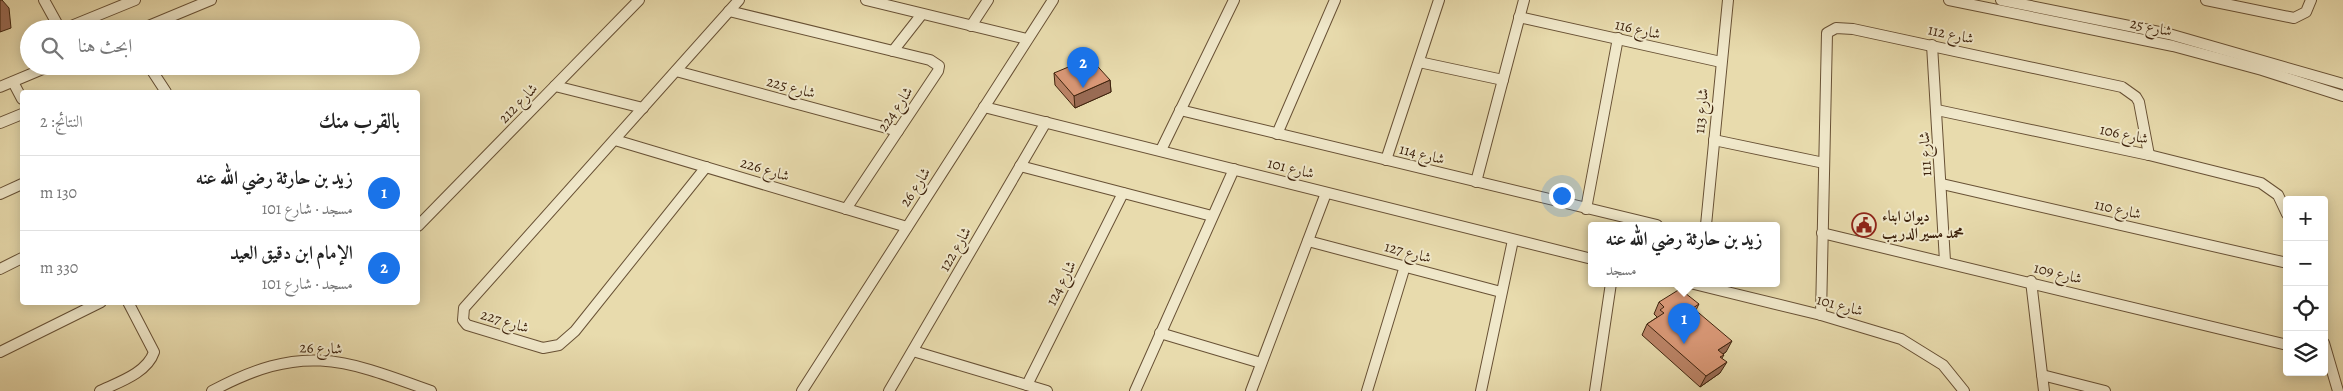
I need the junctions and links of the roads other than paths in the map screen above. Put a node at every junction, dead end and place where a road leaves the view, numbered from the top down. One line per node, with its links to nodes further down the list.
1 (44, 0): 21 (street)
2 (135, 0): 22 (street)
3 (211, 0): 23 (street)
4 (639, 0): 37 (street, شارع 212)
5 (739, 0): 18 (street, شارع 227)
6 (866, 0): 19 (street)
7 (988, 0): 24 (street)
8 (1053, 0): 26 (street, شارع 26)
9 (1234, 0): 44 (street)
10 (1335, 0): 50 (street)
11 (1439, 0): 29 (street)
12 (1524, 0): 20 (street)
13 (1727, 0): 30 (street, شارع 113)
14 (1949, 0): 41 (street, شارع 25)
15 (2001, 0): 36 (street, شارع 25)
16 (2206, 0): 17 (street)
17 (2311, 0)
18 (729, 11): 28 (street, شارع 224); 31 (street, شارع 227)
19 (922, 14): 24 (street); 28 (street)
20 (1519, 17): 25 (street, شارع 116); 34 (street)
21 (55, 20)
22 (86, 20)
23 (163, 20)
24 (971, 26): 26 (street)
25 (1618, 38): 30 (street, شارع 116); 67 (street)
26 (1027, 39): 42 (street, شارع 26)
27 (1932, 46): 45 (street, شارع 111); 54 (street, شارع 112); 56 (street, شارع 112)
28 (893, 51): 49 (street, شارع 224)
29 (1419, 62): 34 (street); 55 (street)
30 (1721, 62): 52 (street, شارع 113)
31 (676, 71): 43 (street, شارع 227); 49 (street, شارع 225)
32 (29, 75): 35 (street)
33 (155, 75): 39 (street)
34 (1503, 80): 60 (street)
35 (13, 82): 38 (street); 40 (street)
36 (2343, 84)
37 (555, 86): 43 (street); 72 (street, شارع 212)
38 (0, 87)
39 (165, 90)
40 (20, 95)
41 (2343, 96)
42 (984, 107): 47 (street, شارع 101); 73 (street, شارع 26)
43 (643, 108): 51 (street, شارع 227)
44 (1180, 110): 50 (street, شارع 114); 53 (street)
45 (1937, 110): 54 (street, شارع 106); 61 (street, شارع 111)
46 (20, 115): 48 (street)
47 (1046, 122): 53 (street, شارع 101); 57 (street, شارع 122)
48 (0, 123)
49 (898, 131): 68 (street, شارع 224)
50 (1277, 134): 55 (street, شارع 114)
51 (615, 140): 58 (street, شارع 226); 58 (street, شارع 227)
52 (1714, 140): 56 (street); 71 (street, شارع 113)
53 (1160, 150): 59 (street, شارع 101)
54 (2149, 155): 66 (street, شارع 106)
55 (1386, 160): 60 (street, شارع 114)
56 (1824, 163): 74 (street, شارع 112)
57 (1020, 166): 65 (street); 92 (street, شارع 122)
58 (706, 167): 68 (street, شارع 226)
59 (1234, 169): 63 (street, شارع 101); 69 (street)
60 (1476, 182): 67 (street, شارع 114)
61 (1942, 184): 79 (street, شارع 111); 80 (street, شارع 110)
62 (20, 185): 64 (street)
63 (1326, 193): 75 (street, شارع 101); 76 (street)
64 (0, 194)
65 (1123, 194): 69 (street); 97 (street, شارع 124)
66 (2283, 201)
67 (1586, 208): 70 (street, شارع 114)
68 (846, 209): 73 (street, شارع 226)
69 (1212, 216): 90 (street)
70 (1644, 222)
71 (1706, 222)
72 (420, 224)
73 (907, 227): 101 (street, شارع 26)
74 (1822, 233): 79 (street, شارع 109); 89 (street, شارع 112)
75 (1513, 240): 78 (street, شارع 101); 86 (street)
76 (1308, 241): 81 (street, شارع 127); 95 (street)
77 (20, 259): 82 (street)
78 (1588, 259)
79 (1945, 261): 83 (street, شارع 109)
80 (2283, 262)
81 (1405, 266): 86 (street, شارع 127); 106 (street)
82 (0, 269)
83 (2031, 281): 91 (street, شارع 109); 96 (street)
84 (1610, 287): 108 (street)
85 (1714, 287): 89 (street, شارع 101)
86 (1501, 292): 107 (street)
87 (95, 305): 93 (street)
88 (130, 305): 98 (street)
89 (1821, 315): 109 (street, شارع 101)
90 (1160, 333): 95 (street); 104 (street)
91 (2283, 344)
92 (913, 351): 97 (street); 102 (street, شارع 122)
93 (0, 352)
94 (2328, 360): 112 (street)
95 (1261, 363): 105 (street)
96 (2042, 374): 110 (street); 111 (street)
97 (1027, 385): 103 (street)
98 (100, 391)
99 (212, 391): 100 (street, شارع 26)
100 (431, 391)
101 (802, 391)
102 (889, 391)
103 (1047, 391)
104 (1135, 391)
105 (1251, 391)
106 (1367, 391)
107 (1481, 391)
108 (1595, 391)
109 (1964, 391)
110 (2044, 391)
111 (2105, 391)
112 (2338, 391)

